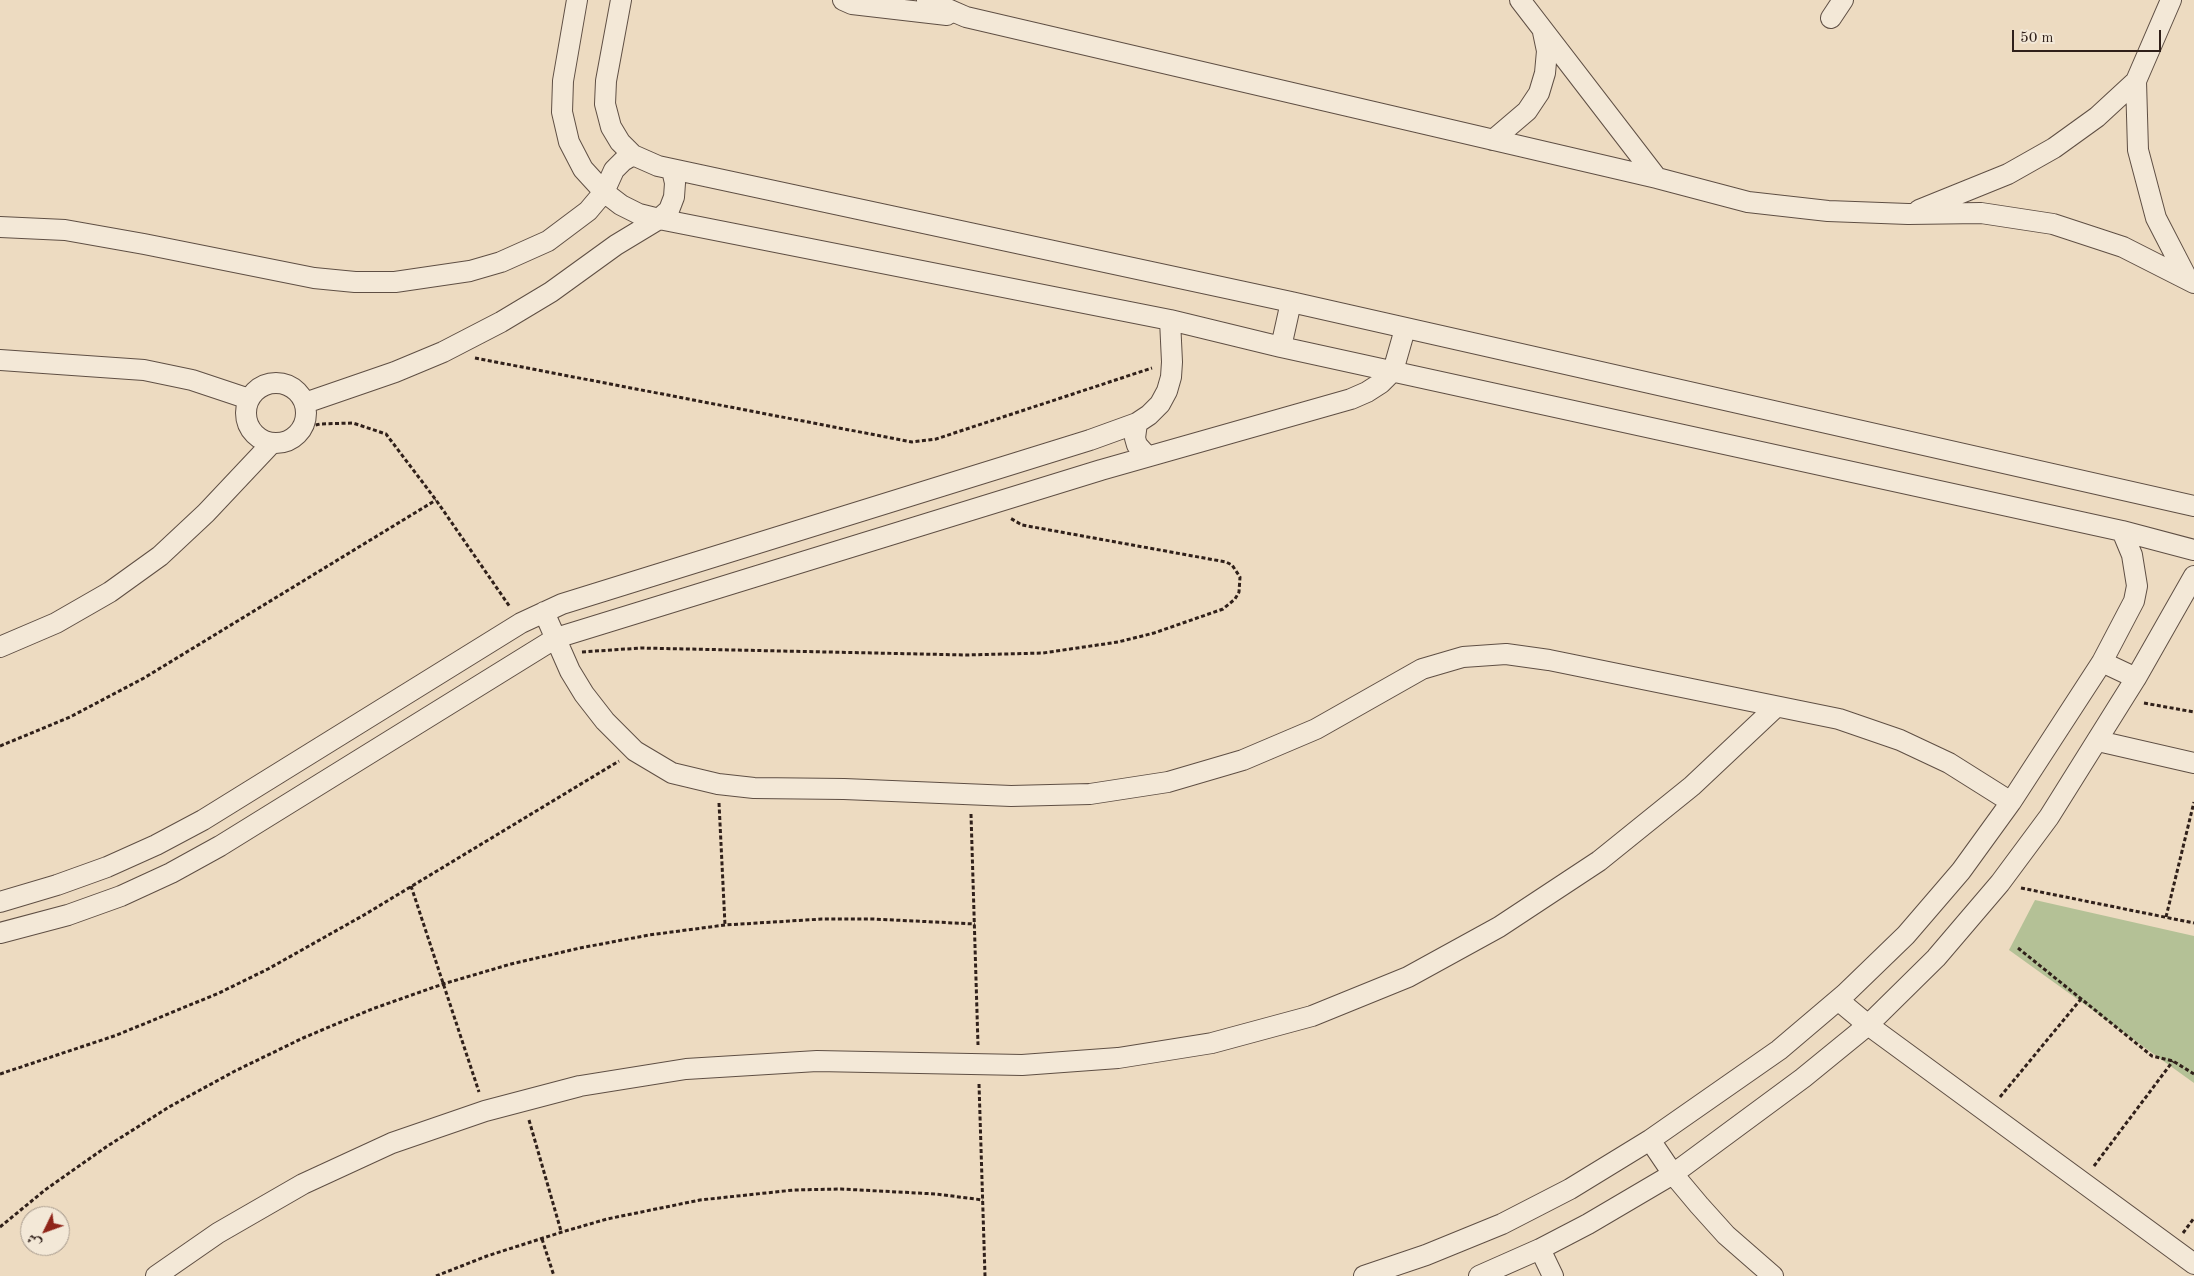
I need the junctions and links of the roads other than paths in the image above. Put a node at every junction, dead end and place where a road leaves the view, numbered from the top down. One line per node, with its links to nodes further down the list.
1 (577, 0): 16 (street)
2 (621, 0): 13 (street)
3 (843, 0): 8 (street)
4 (927, 0): 8 (street)
5 (1520, 0): 10 (street)
6 (1843, 0): 9 (street)
7 (2171, 0): 11 (street)
8 (966, 17): 12 (street)
9 (1831, 18)
10 (1543, 30): 12 (street); 15 (street)
11 (2136, 81): 17 (street); 20 (street)
12 (1493, 140): 15 (street)
13 (634, 155): 14 (street); 16 (street)
14 (672, 170): 18 (street); 21 (street)
15 (1657, 178): 17 (street)
16 (604, 192): 18 (street); 19 (street)
17 (1908, 214): 20 (street)
18 (659, 220): 22 (street); 28 (street)
19 (0, 227)
20 (2191, 281)
21 (1291, 302): 23 (street); 24 (street)
22 (1170, 320): 24 (street); 29 (street)
23 (1405, 329): 26 (street); 34 (street)
24 (1281, 346): 26 (street)
25 (0, 360): 27 (street)
26 (1394, 371): 32 (street); 35 (street)
27 (249, 399): 28 (street); 31 (street)
28 (305, 403): 31 (street)
29 (1137, 422): 30 (street); 32 (street)
30 (1090, 440): 33 (street); 38 (street)
31 (271, 444): 40 (street)
32 (1147, 456): 33 (street)
33 (1102, 470): 39 (street)
34 (2194, 506)
35 (2122, 531): 36 (street); 41 (street)
36 (2194, 550)
37 (2194, 576): 42 (street)
38 (544, 612): 39 (street); 47 (street)
39 (559, 646): 43 (street); 48 (street)
40 (0, 647)
41 (2102, 662): 42 (street); 46 (street)
42 (2136, 678): 44 (street)
43 (1776, 707): 46 (street); 55 (street)
44 (2098, 741): 45 (street); 50 (street)
45 (2194, 763)
46 (2011, 802): 49 (street)
47 (0, 902)
48 (0, 933)
49 (1838, 1000): 50 (street); 51 (street)
50 (1868, 1025): 52 (street); 54 (street)
51 (1650, 1140): 52 (street); 56 (street)
52 (1673, 1174): 53 (street); 59 (street)
53 (1540, 1249): 57 (street); 58 (street)
54 (2194, 1264)
55 (156, 1276)
56 (1364, 1276)
57 (1479, 1276)
58 (1553, 1276)
59 (1773, 1276)

